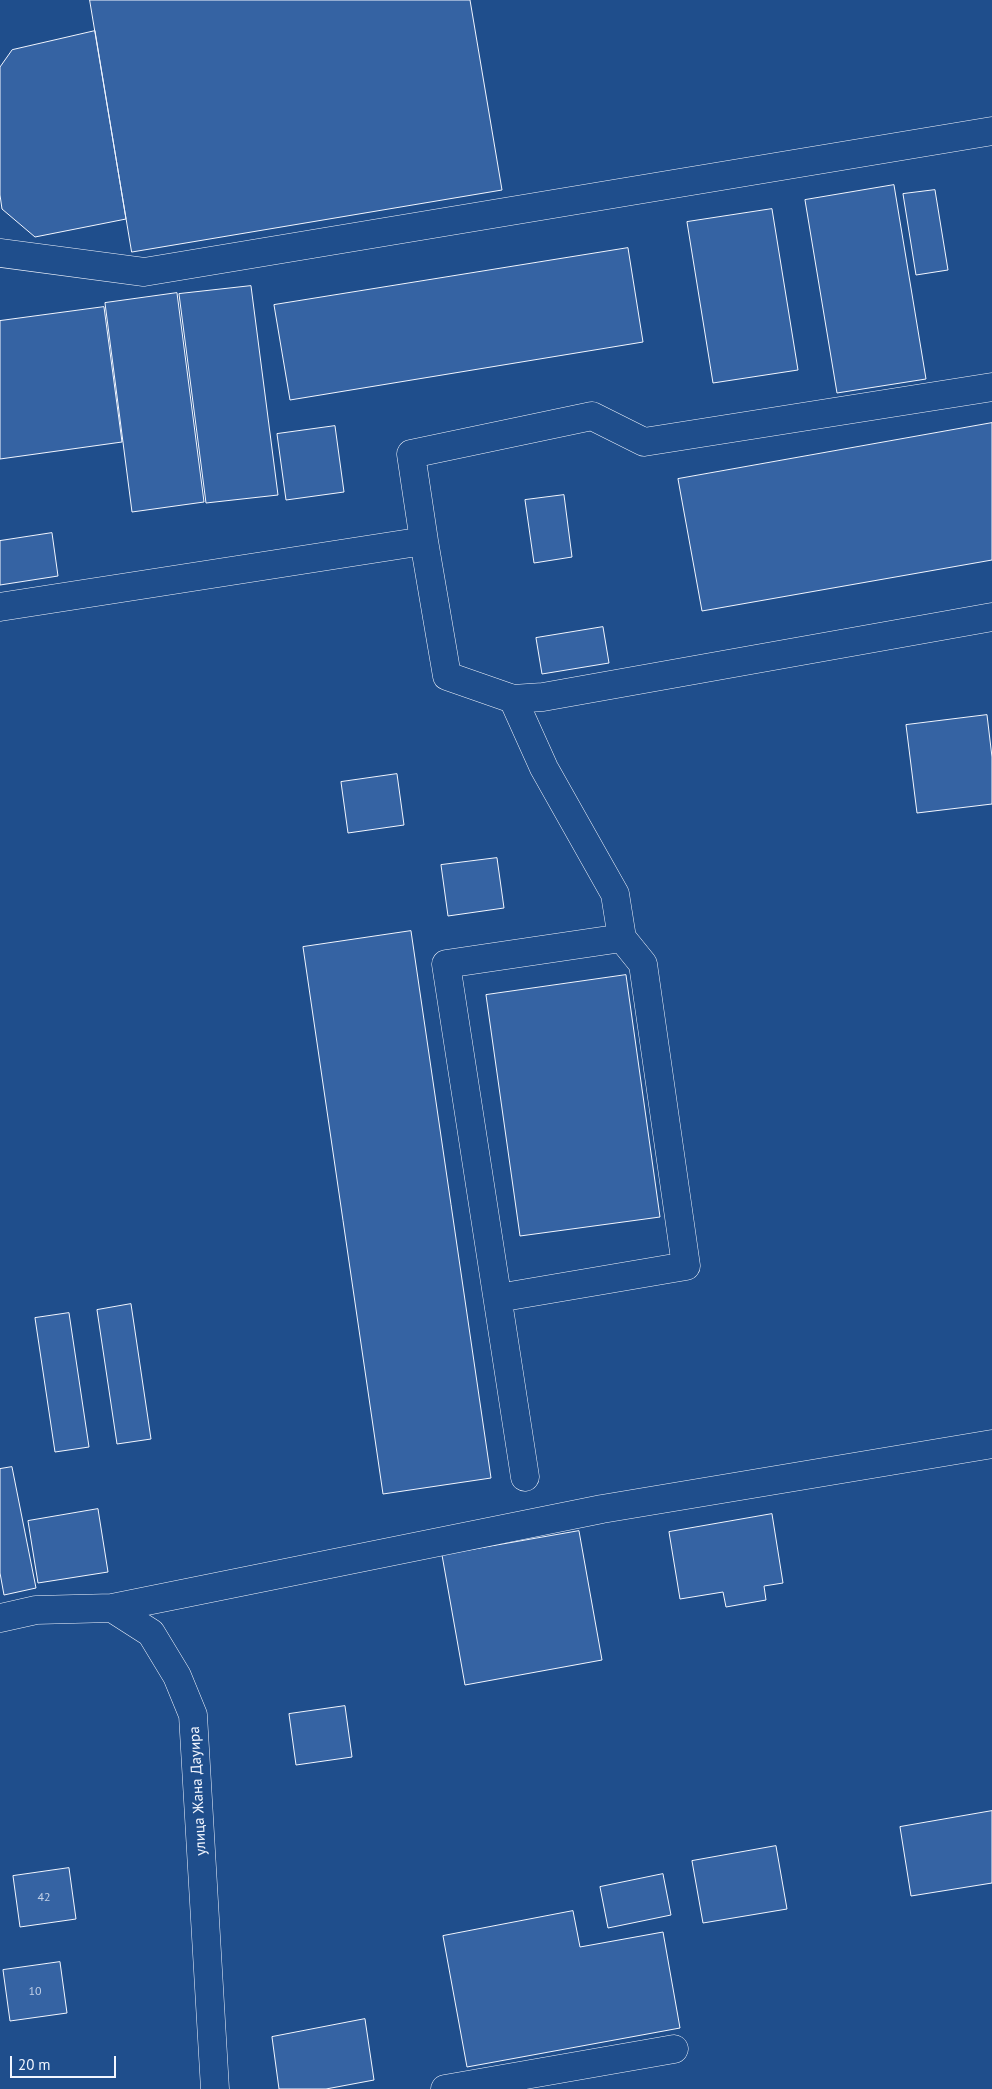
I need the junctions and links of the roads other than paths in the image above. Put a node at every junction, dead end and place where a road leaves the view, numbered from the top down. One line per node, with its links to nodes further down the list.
1 (992, 131): 2 (street)
2 (0, 253)
3 (992, 387): 4 (street)
4 (424, 541): 5 (street); 7 (street)
5 (0, 607)
6 (992, 617): 7 (street)
7 (513, 699): 8 (street)
8 (622, 938): 9 (street); 9 (street)
9 (498, 1298): 11 (street)
10 (992, 1444): 12 (street)
11 (525, 1477)
12 (112, 1608): 13 (street); 15 (street, улица Жана Дауира)
13 (0, 1618)
14 (674, 2049): 16 (street)
15 (215, 2089)
16 (445, 2089)

